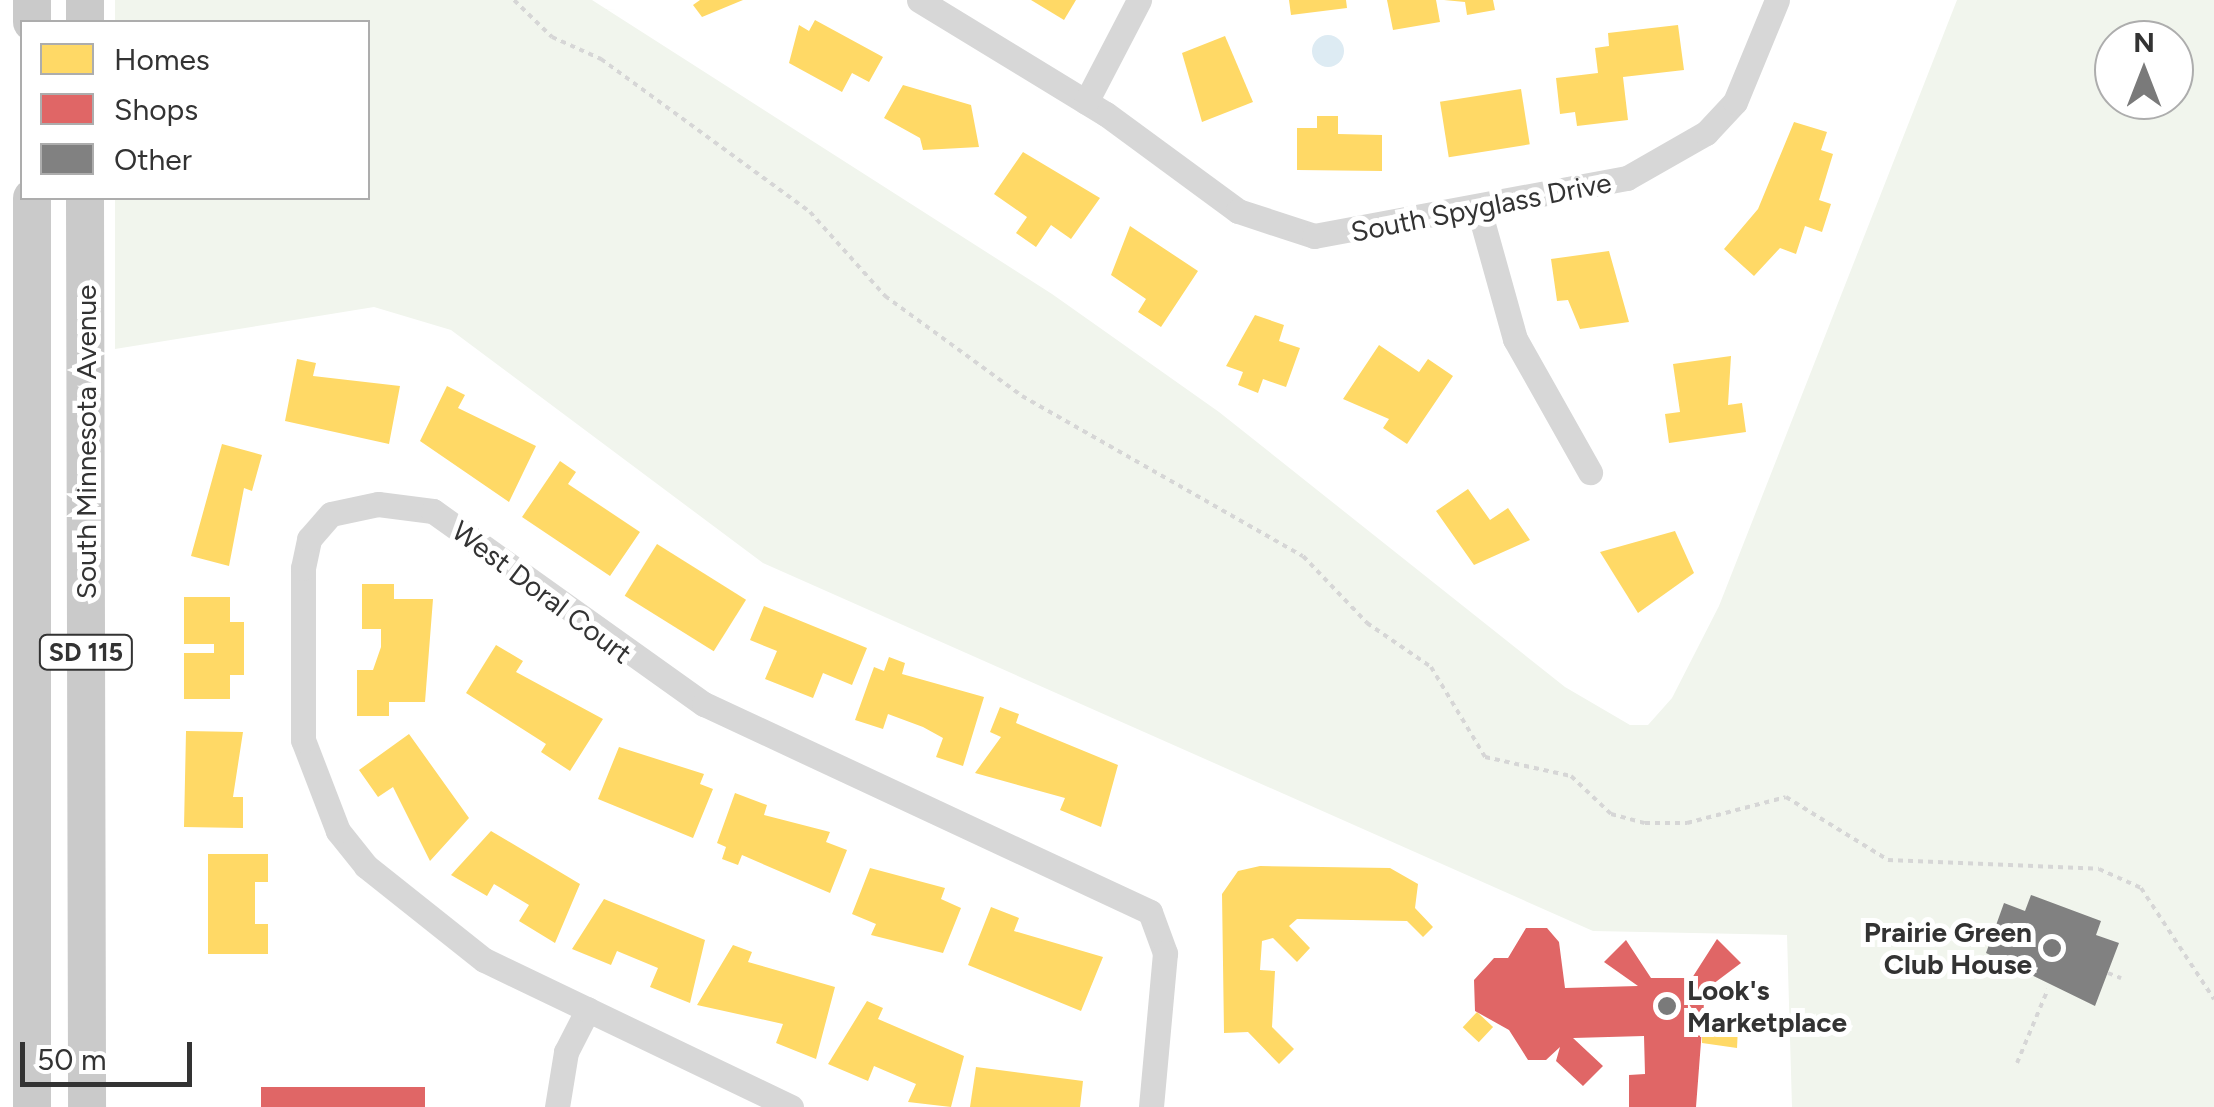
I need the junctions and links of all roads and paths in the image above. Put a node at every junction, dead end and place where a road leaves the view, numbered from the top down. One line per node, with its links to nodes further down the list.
1 (514, 0): 13 (path)
2 (918, 0): 5 (street, South Spyglass Drive)
3 (1139, 0): 5 (street)
4 (1777, 0): 8 (street, South Spyglass Drive)
5 (1086, 102): 8 (street, South Spyglass Drive)
6 (32, 200): 16 (main road, South Minnesota Avenue / SD 115)
7 (85, 200): 17 (main road, South Minnesota Avenue / SD 115)
8 (1479, 210): 9 (street)
9 (1590, 472)
10 (2108, 973): 11 (path)
11 (2121, 978)
12 (2048, 988): 15 (path)
13 (2214, 999)
14 (588, 1008): 18 (street); 19 (street, West Doral Court); 20 (street, West Doral Court)
15 (2017, 1063)
16 (32, 1107)
17 (87, 1107)
18 (557, 1107)
19 (790, 1107)
20 (1151, 1107)

